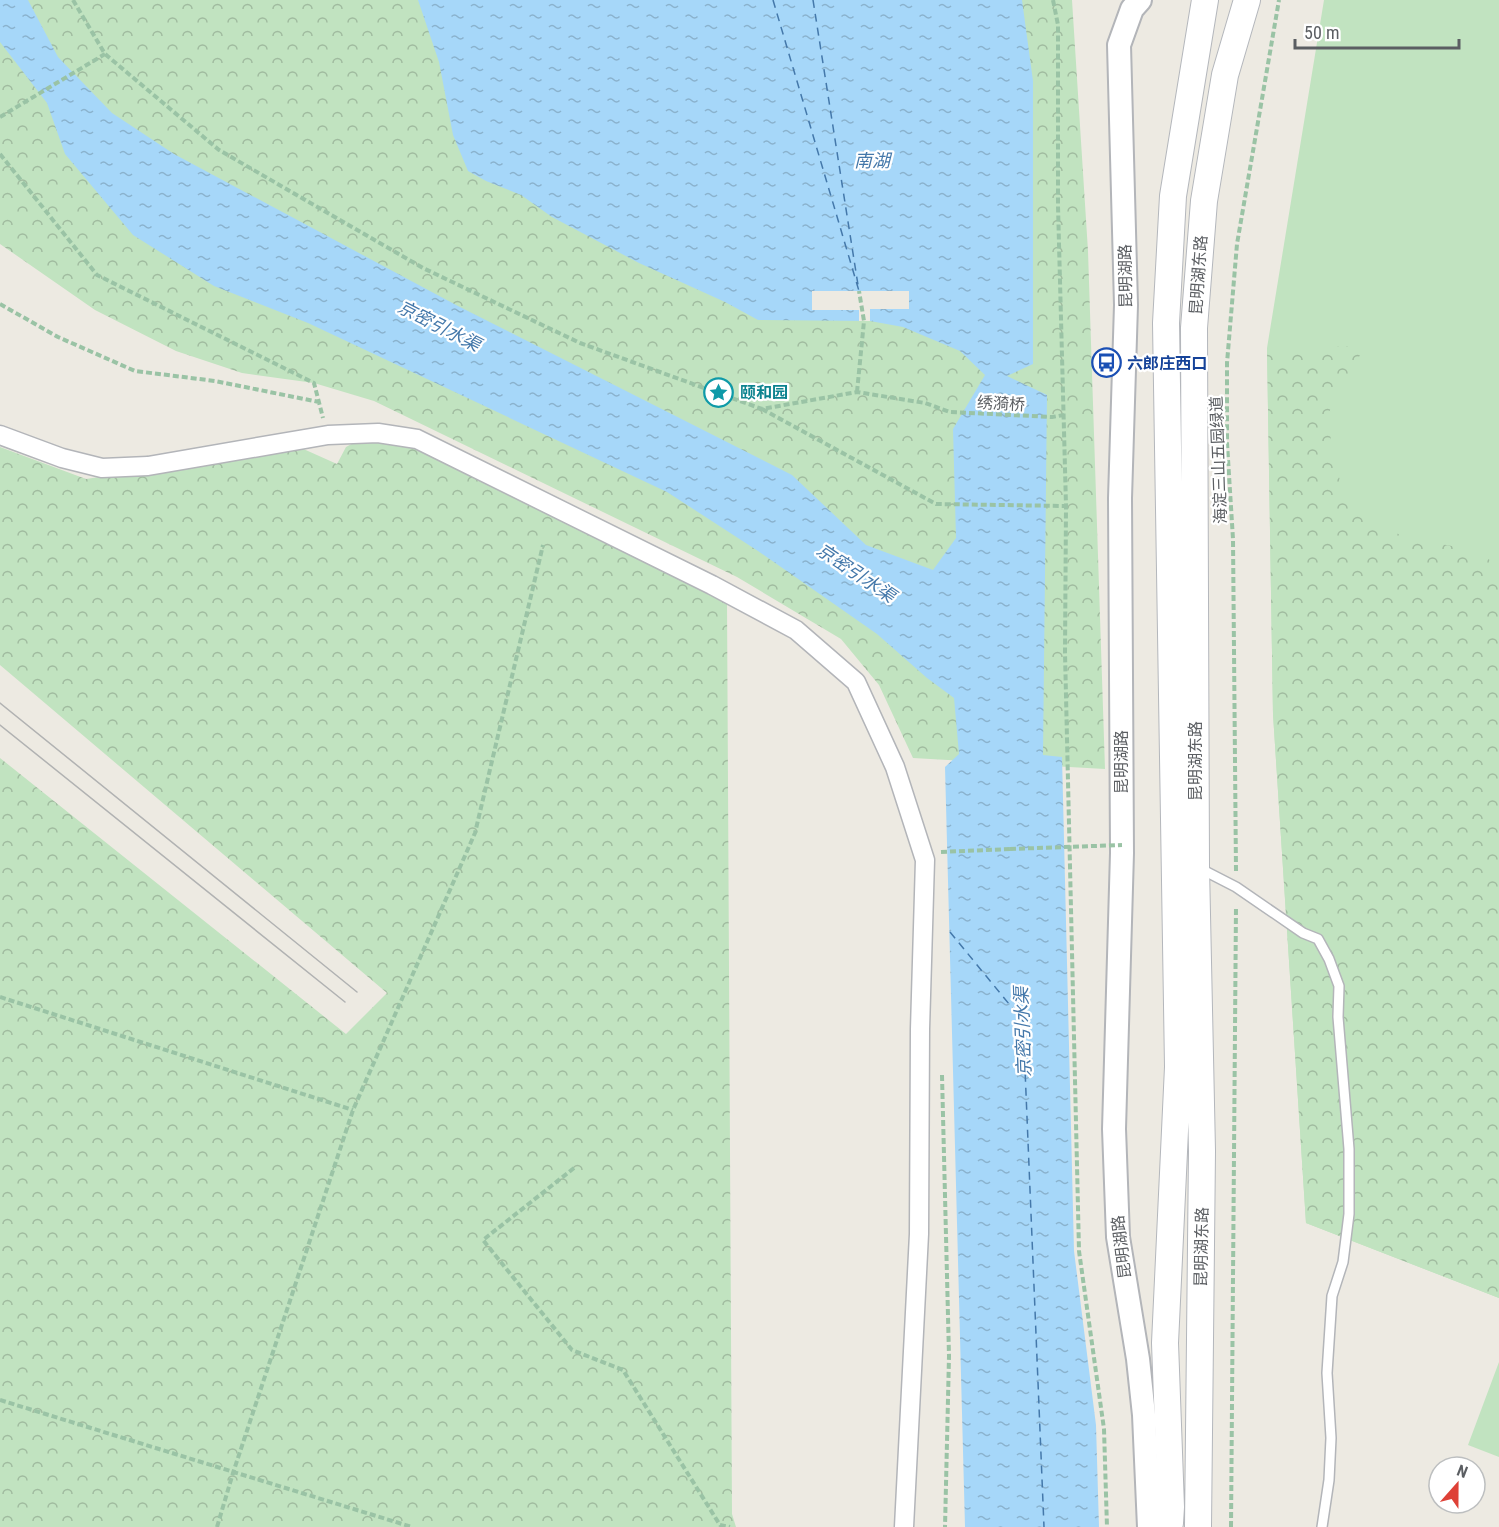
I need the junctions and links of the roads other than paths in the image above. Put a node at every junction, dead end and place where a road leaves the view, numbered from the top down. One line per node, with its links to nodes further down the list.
1 (1140, 0): 7 (street, 昆明湖路)
2 (1205, 0): 8 (main road, 昆明湖东路)
3 (1245, 0): 5 (main road, 昆明湖东路)
4 (0, 435): 6 (street)
5 (1196, 867): 9 (main road, 昆明湖东路); 10 (lane)
6 (904, 1527)
7 (1149, 1527)
8 (1168, 1527)
9 (1198, 1527)
10 (1322, 1527)

